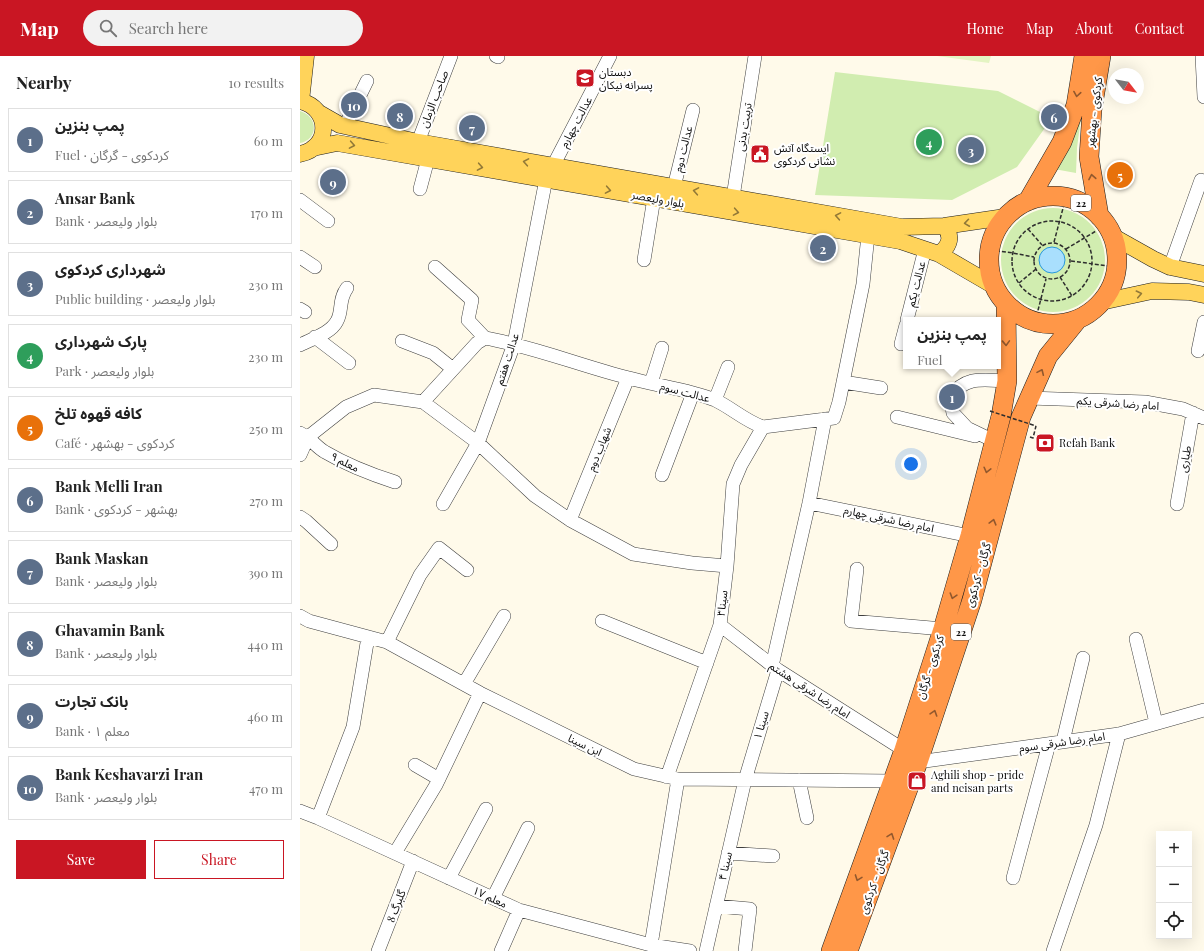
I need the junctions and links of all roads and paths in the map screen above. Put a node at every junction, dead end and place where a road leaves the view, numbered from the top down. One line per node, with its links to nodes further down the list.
1 (306, 56): 10 (main road)
2 (450, 56): 14 (street, صاحب الزمان)
3 (610, 56): 17 (street, عدالت چهارم)
4 (755, 56): 21 (street, تربیت بدنی)
5 (1084, 56): 25 (highway, 22, one-way to 25)
6 (1101, 56): 30 (highway, کردکوی - بهشهر / 22, one-way to 6)
7 (1202, 56): 9 (street)
8 (367, 81): 13 (street)
9 (1204, 97)
10 (300, 101): 12 (main road, بلوار ولیعصر)
11 (693, 110): 19 (street, عدالت دوم)
12 (319, 113): 13 (main road, بلوار ولیعصر); 15 (main road)
13 (345, 126): 14 (main road, بلوار ولیعصر)
14 (418, 142): 17 (main road, بلوار ولیعصر, one-way to 14)
15 (307, 151): 16 (main road, بلوار ولیعصر, one-way to 16)
16 (428, 158): 17 (main road, بلوار ولیعصر, one-way to 17); 20 (street)
17 (549, 173): 19 (main road, بلوار ولیعصر); 23 (main road, بلوار ولیعصر, one-way to 23); 69 (street, عدالت هفتم)
18 (1201, 180): 48 (street)
19 (674, 187): 21 (main road, بلوار ولیعصر, one-way to 19)
20 (420, 189)
21 (733, 197): 29 (main road, بلوار ولیعصر, one-way to 21)
22 (1066, 197): 25 (highway, 22); 28 (path); 30 (highway, 22)
23 (654, 198): 32 (main road, بلوار ولیعصر, one-way to 32); 42 (street)
24 (300, 200): 27 (street)
25 (1028, 201): 26 (highway, 22)
26 (1005, 217): 29 (main road, بلوار ولیعصر, one-way to 29); 37 (highway, 22)
27 (328, 221)
28 (1060, 221): 31 (path); 33 (path); 34 (path)
29 (944, 226): 38 (main road)
30 (1102, 227): 33 (path); 47 (highway, 22); 48 (main road)
31 (1028, 229): 35 (path); 39 (path)
32 (868, 235): 38 (main road, بلوار ولیعصر); 79 (street)
33 (1086, 238): 36 (path); 44 (path)
34 (1054, 242): 35 (path); 36 (path)
35 (1042, 245): 41 (path)
36 (1066, 249): 43 (path)
37 (990, 250): 39 (path); 54 (highway, 22)
38 (932, 251): 54 (main road, بلوار ولیعصر); 61 (street, عدالت یکم)
39 (1013, 253): 41 (path); 53 (path)
40 (300, 257): 45 (street)
41 (1034, 258): 49 (path)
42 (644, 260)
43 (1070, 261): 44 (path); 52 (path)
44 (1093, 265): 47 (path); 57 (path)
45 (315, 267)
46 (435, 267): 67 (street)
47 (1116, 267): 59 (highway, 22)
48 (1170, 267): 50 (main road)
49 (1036, 269): 51 (path); 53 (path)
50 (1204, 274)
51 (1046, 278): 52 (path); 58 (path)
52 (1060, 278): 57 (path)
53 (1019, 284): 58 (path)
54 (994, 286): 60 (highway, 22)
55 (347, 288): 66 (street)
56 (1204, 295): 59 (main road, one-way to 56)
57 (1073, 296): 58 (path)
58 (1040, 300): 63 (path)
59 (1101, 302): 62 (highway, 22)
60 (1006, 304): 63 (highway, 22); 78 (highway, کردکوی - گرگان / 22, one-way to 78)
61 (908, 317)
62 (1078, 319): 63 (highway, 22); 83 (highway, گرگان - کردکوی / 22, one-way to 62)
63 (1035, 322)
64 (1204, 322): 73 (street)
65 (903, 336): 70 (street)
66 (315, 337): 71 (street); 74 (street)
67 (485, 338): 69 (street, عدالت سوم); 76 (street)
68 (402, 341): 76 (street)
69 (514, 344): 77 (street, عدالت سوم); 94 (street, عدالت هفتم)
70 (901, 344)
71 (300, 345)
72 (662, 348): 80 (street)
73 (1198, 351)
74 (349, 363)
75 (728, 367): 84 (street)
76 (453, 369): 85 (street)
77 (628, 378): 80 (street, عدالت سوم); 102 (street, شهاب دوم)
78 (1008, 381): 93 (highway, کردکوی - گرگان / 22); 93 (street)
79 (843, 382): 81 (street); 89 (street)
80 (651, 384): 82 (street, عدالت سوم)
81 (881, 388)
82 (693, 393): 84 (street, عدالت سوم); 96 (street)
83 (1029, 398): 87 (street, امام رضا شرقی یکم); 126 (highway, گرگان - کردکوی / 22, one-way to 83)
84 (715, 400): 90 (street, عدالت سوم)
85 (423, 402): 91 (street); 94 (street)
86 (990, 411): 92 (path, bridge)
87 (1198, 416): 100 (street, طیاری)
88 (897, 417): 93 (street)
89 (825, 419): 90 (street); 98 (street, سینا ۱)
90 (763, 427): 105 (street, سینا۳)
91 (304, 435): 95 (street); 97 (street, معلم ۹)
92 (1033, 438)
93 (994, 440): 103 (highway, کردکوی - گرگان / 22, one-way to 103)
94 (478, 443): 99 (street, عدالت هفتم); 102 (street)
95 (300, 455)
96 (662, 475)
97 (394, 482)
98 (809, 503): 103 (street, امام رضا شرقی چهارم); 118 (street, سینا ۱)
99 (443, 504)
100 (1177, 504)
101 (300, 517): 104 (street)
102 (570, 520): 105 (street)
103 (970, 536): 112 (highway, کردکوی - گرگان / 22, one-way to 112)
104 (331, 544)
105 (727, 566): 111 (street, سینا۳)
106 (857, 569): 112 (street)
107 (467, 570): 115 (street)
108 (300, 616): 113 (street, ابن سینا)
109 (504, 616): 119 (street)
110 (602, 621): 117 (street)
111 (720, 625): 117 (street, سینا۳); 118 (street, امام رضا شرقی هشتم)
112 (943, 628): 126 (highway, کردکوی - گرگان / 22)
113 (368, 637): 115 (street, ابن سینا); 135 (street)
114 (1136, 640): 122 (street)
115 (387, 642): 119 (street, ابن سینا)
116 (1083, 658): 124 (street)
117 (707, 663): 128 (street, سینا۳)
118 (775, 668): 126 (street, امام رضا شرقی هشتم); 130 (street, سینا ۱)
119 (464, 684): 120 (street, ابن سینا)
120 (480, 693): 128 (street, ابن سینا); 129 (street)
121 (1204, 710): 122 (street, امام رضا شرقی سوم)
122 (1156, 723): 123 (street, امام رضا شرقی سوم)
123 (1119, 734): 124 (street, امام رضا شرقی سوم); 155 (street)
124 (1063, 741): 125 (street, امام رضا شرقی سوم)
125 (1049, 744): 126 (street, امام رضا شرقی سوم); 143 (street)
126 (911, 756): 132 (highway, کردکوی - گرگان / 22); 154 (highway, گرگان - کردکوی / 22, one-way to 126)
127 (415, 765): 129 (street)
128 (672, 778): 130 (street, ابن سینا); 147 (street, سینا۳)
129 (439, 779): 138 (street)
130 (745, 780): 131 (street, ابن سینا); 139 (street, سینا ۴)
131 (799, 780): 132 (street, ابن سینا); 136 (street)
132 (892, 781): 153 (highway, کردکوی - گرگان / 22, one-way to 153)
133 (486, 809): 142 (street)
134 (300, 811): 135 (street, معلم ۱۷)
135 (318, 818): 138 (street, معلم ۱۷)
136 (807, 818)
137 (528, 828): 144 (street)
138 (395, 853): 141 (street, معلم ۱۷)
139 (728, 853): 140 (street); 145 (street, سینا ۴)
140 (773, 856)
141 (413, 861): 142 (street, معلم ۱۷); 148 (street, گلبرگ 8)
142 (449, 878): 144 (street, معلم ۱۷)
143 (1013, 878)
144 (493, 898): 146 (street, معلم ۱۷)
145 (716, 906): 151 (street, سینا ۴); 152 (street)
146 (518, 910): 147 (street, معلم ۱۷); 149 (street)
147 (643, 946): 150 (street, معلم ۱۷)
148 (378, 951)
149 (501, 951)
150 (690, 951)
151 (706, 951)
152 (745, 951)
153 (832, 951)
154 (848, 951)
155 (1053, 951)

